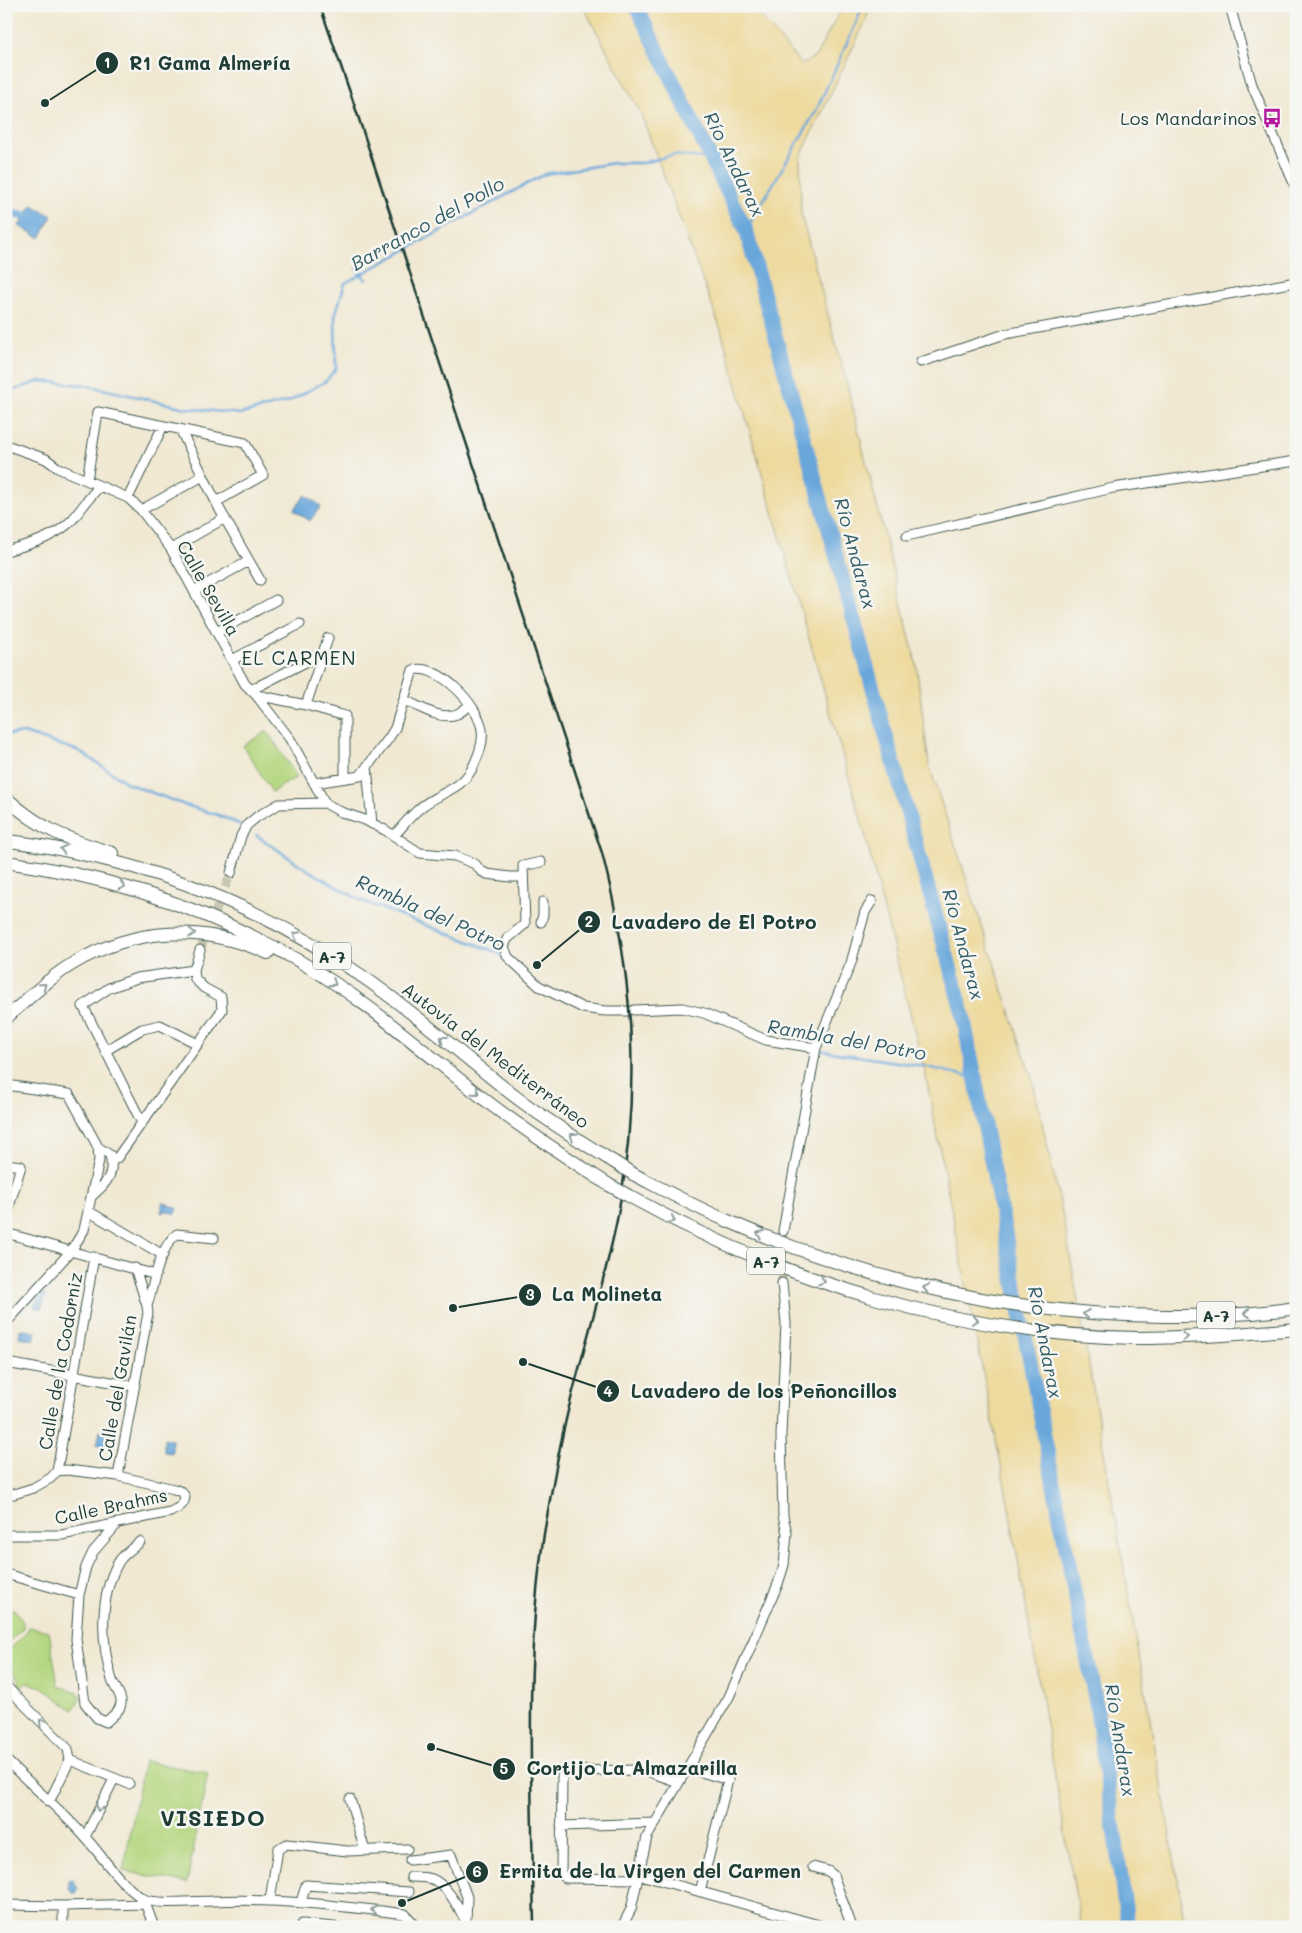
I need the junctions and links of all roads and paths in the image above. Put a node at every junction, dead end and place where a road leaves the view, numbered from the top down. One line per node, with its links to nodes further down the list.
1 (1230, 6): 2 (street)
2 (1296, 188)
3 (1296, 282): 4 (street)
4 (921, 362)
5 (163, 426): 6 (street); 10 (street); 12 (street)
6 (180, 429): 9 (street); 13 (street)
7 (6, 445): 10 (street, Calle Sevilla)
8 (1296, 461): 16 (street)
9 (203, 476): 13 (street); 14 (street)
10 (87, 480): 11 (street, Calle Sevilla)
11 (100, 486): 12 (street, Calle Sevilla); 18 (street)
12 (128, 498): 14 (street, Calle Sevilla)
13 (216, 502): 15 (street)
14 (141, 510): 17 (street, Calle Sevilla)
15 (225, 518): 17 (street); 19 (street)
16 (907, 536)
17 (171, 549): 21 (street, Calle Sevilla)
18 (6, 551)
19 (249, 561): 20 (street); 21 (street)
20 (260, 580)
21 (194, 591): 24 (street, Calle Sevilla)
22 (276, 600): 24 (street)
23 (300, 624): 27 (street)
24 (217, 632): 27 (street, Calle Sevilla)
25 (328, 638): 26 (street)
26 (323, 653): 28 (street); 30 (street)
27 (232, 660): 28 (street, Calle Sevilla)
28 (253, 692): 30 (street); 34 (street, Calle Sevilla)
29 (404, 700): 31 (street); 31 (street); 32 (street)
30 (306, 704): 33 (street)
31 (470, 705): 38 (street)
32 (368, 766): 33 (street); 37 (street)
33 (345, 778): 34 (street)
34 (314, 783): 36 (street, Calle Sevilla)
35 (6, 798): 42 (highway)
36 (325, 803): 37 (street); 43 (street)
37 (372, 824): 38 (street)
38 (394, 836): 44 (street)
39 (6, 841): 42 (highway, Autovía del Mediterráneo / A-7, one-way to 39)
40 (6, 862): 49 (highway, A-7, one-way to 49)
41 (541, 862): 44 (street)
42 (143, 868): 73 (highway, Autovía del Mediterráneo / A-7, one-way to 42, bridge)
43 (231, 873)
44 (523, 877): 47 (street)
45 (872, 900): 53 (street)
46 (543, 902): 47 (street)
47 (525, 914): 53 (street)
48 (200, 950): 50 (street)
49 (300, 961): 51 (highway, one-way to 49); 75 (highway, A-7, one-way to 75, bridge)
50 (194, 970): 52 (street); 54 (street)
51 (6, 1018)
52 (198, 1044): 54 (street); 56 (street)
53 (816, 1048): 63 (street)
54 (106, 1051): 56 (street)
55 (6, 1085): 57 (street)
56 (142, 1123): 58 (street)
57 (98, 1147): 58 (street); 60 (street)
58 (112, 1162): 60 (street)
59 (6, 1164): 62 (street)
60 (93, 1195): 61 (street)
61 (88, 1211): 66 (street); 67 (street)
62 (6, 1217)
63 (783, 1231)
64 (6, 1233): 66 (street)
65 (214, 1238): 67 (street, Calle del Gavilán)
66 (71, 1252): 68 (street); 74 (street)
67 (163, 1255): 70 (street, Calle del Gavilán)
68 (94, 1257): 69 (street); 77 (street, Calle de la Codorniz)
69 (135, 1268): 70 (street); 72 (street, Calle del Gavilán)
70 (156, 1275): 72 (street, Calle del Gavilán)
71 (782, 1283): 90 (street)
72 (147, 1306): 78 (street, Calle del Gavilán)
73 (1296, 1308)
74 (6, 1323)
75 (1296, 1330)
76 (12, 1364): 77 (street)
77 (74, 1376): 78 (street); 79 (street, Calle de la Codorniz)
78 (133, 1386): 80 (street, Calle del Gavilán)
79 (58, 1471): 80 (street); 81 (street)
80 (118, 1476): 82 (street, Calle Brahms)
81 (6, 1494)
82 (118, 1523): 83 (street, Calle Brahms); 86 (street)
83 (6, 1534)
84 (140, 1542): 86 (street)
85 (6, 1574): 86 (street)
86 (79, 1595)
87 (6, 1686): 89 (street, one-way to 87)
88 (6, 1760): 95 (street)
89 (70, 1760): 91 (street); 95 (street)
90 (688, 1768): 92 (street); 106 (street)
91 (114, 1778): 93 (street); 98 (street, one-way to 98)
92 (678, 1782): 96 (street); 97 (street)
93 (129, 1784)
94 (350, 1799): 100 (street)
95 (49, 1802): 98 (street)
96 (655, 1823): 97 (street); 104 (street)
97 (561, 1826): 104 (street)
98 (85, 1837): 108 (street)
99 (407, 1849): 100 (street)
100 (365, 1850): 107 (street)
101 (410, 1860): 103 (street)
102 (813, 1867): 119 (street)
103 (411, 1877)
104 (637, 1877): 106 (street); 113 (street)
105 (409, 1892): 109 (street)
106 (700, 1892): 118 (street)
107 (270, 1900): 108 (street); 109 (street)
108 (144, 1902): 111 (street); 115 (street)
109 (301, 1902): 117 (street, one-way to 109)
110 (6, 1905): 111 (street)
111 (63, 1906): 114 (street)
112 (302, 1924): 116 (street)
113 (624, 1926)
114 (63, 1927)
115 (154, 1927)
116 (334, 1927)
117 (417, 1927)
118 (826, 1927)
119 (852, 1927)

